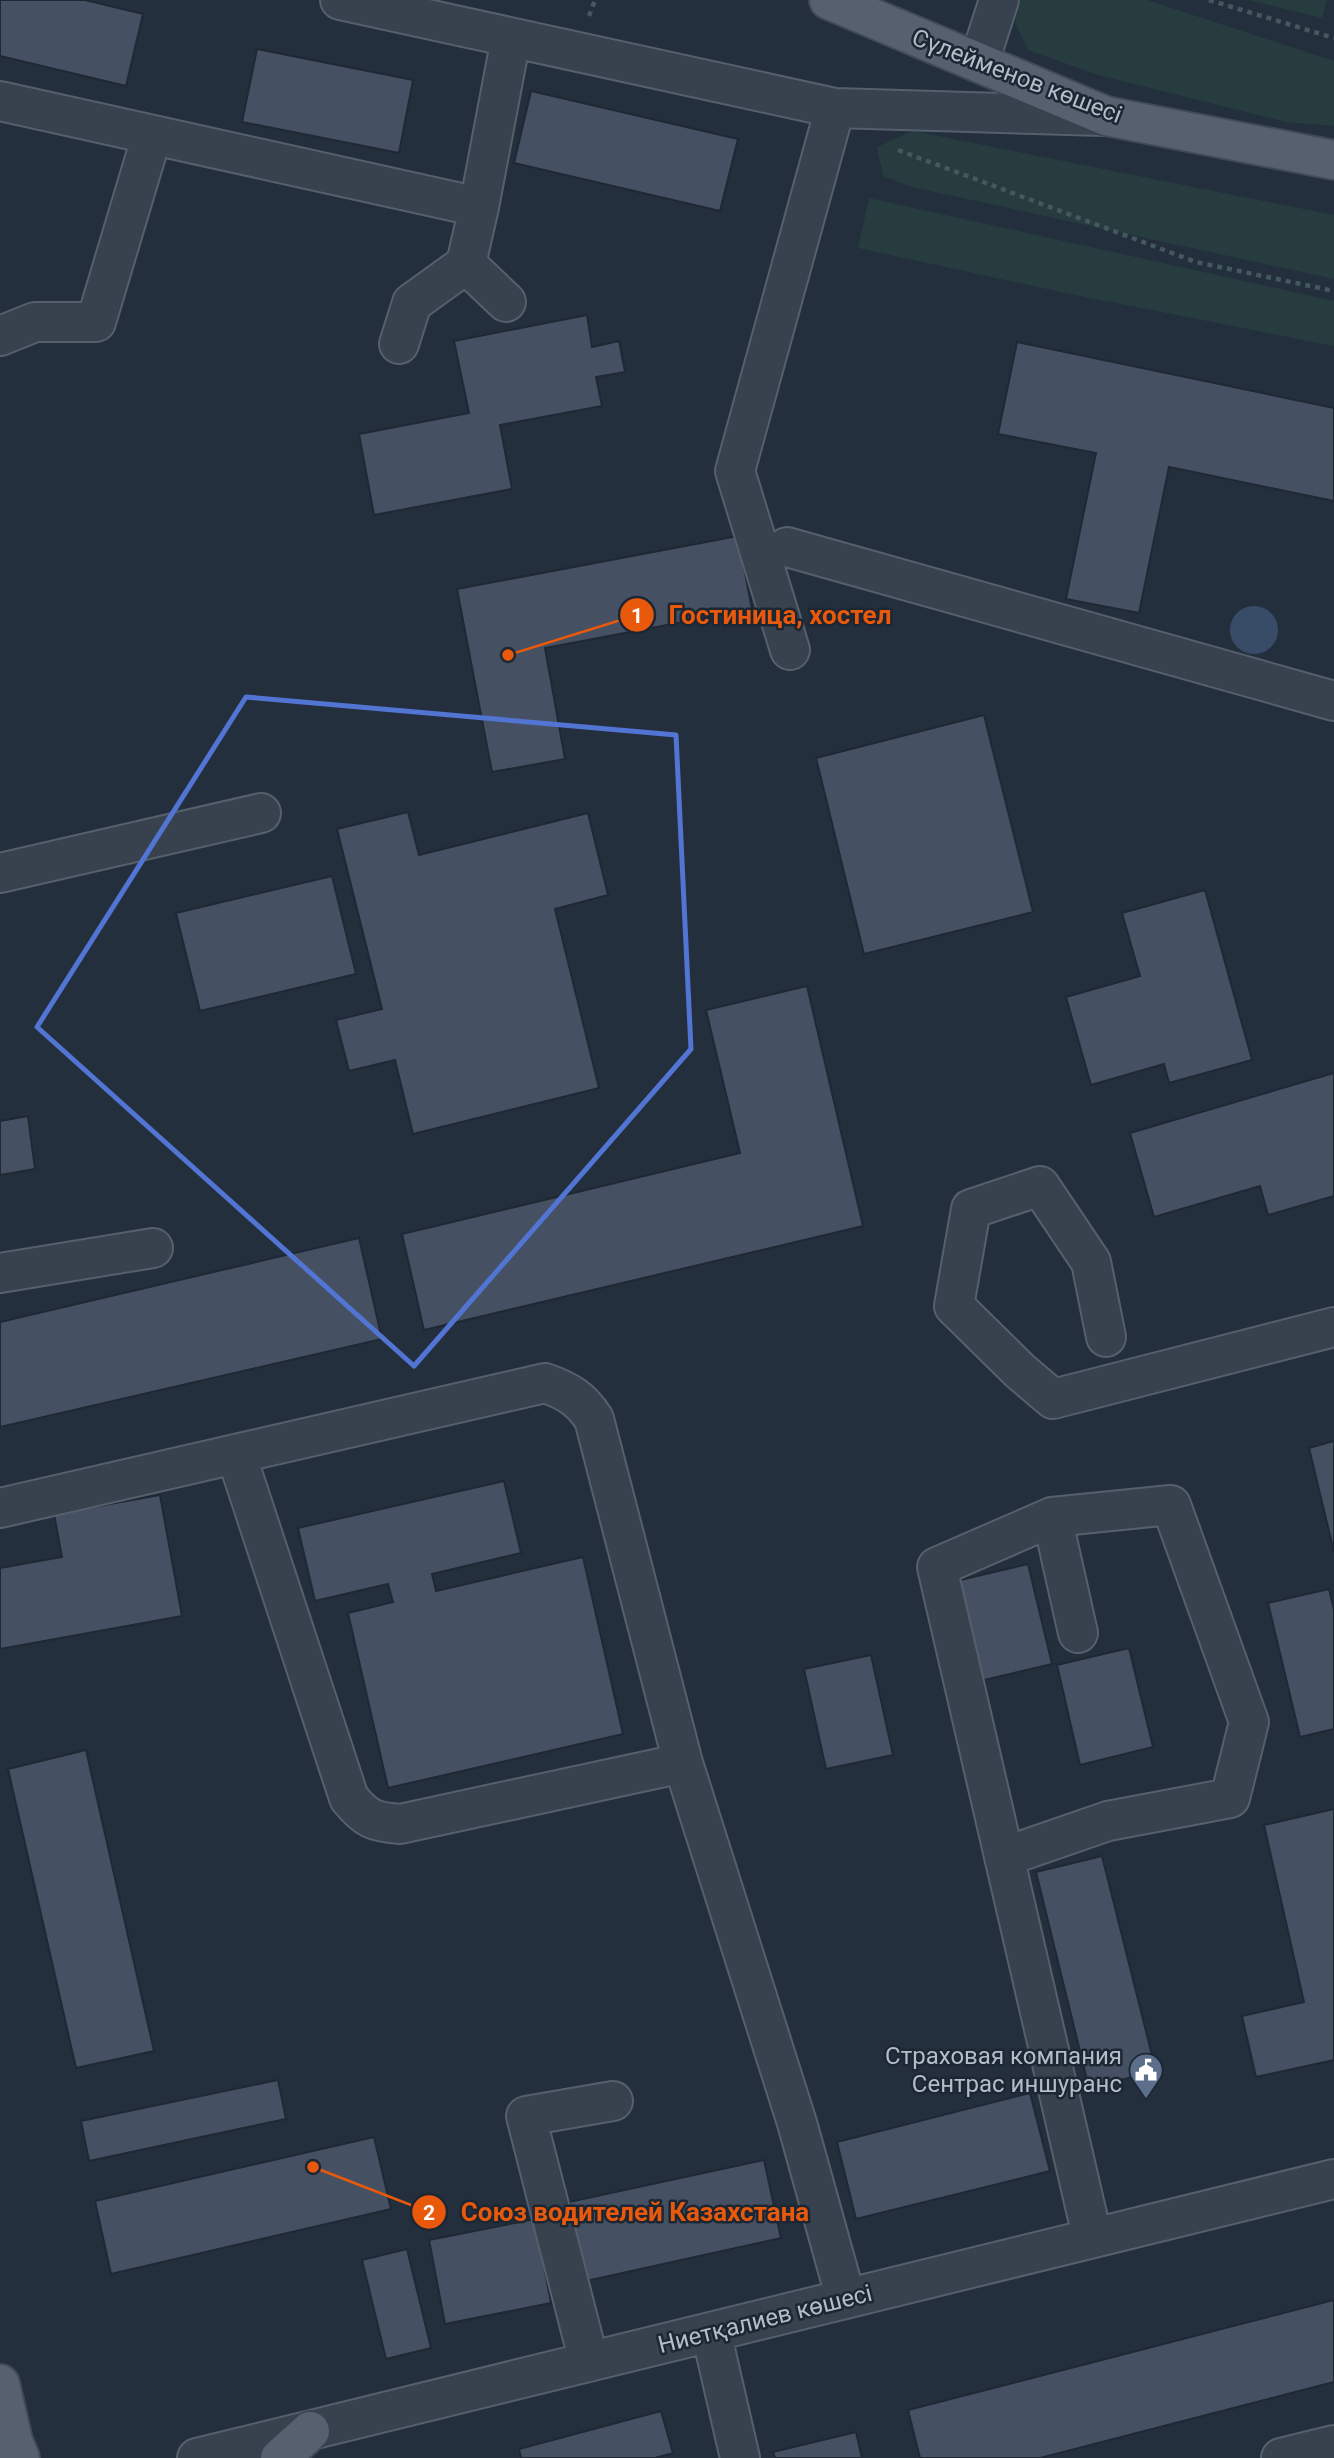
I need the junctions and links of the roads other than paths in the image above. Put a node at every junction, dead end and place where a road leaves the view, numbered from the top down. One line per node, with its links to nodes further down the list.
1 (340, 0): 4 (street)
2 (829, 0): 5 (main road, Сүлейменов көшесі)
3 (999, 0): 5 (street)
4 (511, 38): 7 (street); 11 (street)
5 (979, 62): 8 (main road, Сүлейменов көшесі)
6 (0, 101): 9 (street)
7 (835, 108): 8 (street); 17 (street)
8 (1106, 116): 10 (main road, Сүлейменов көшесі)
9 (152, 135): 11 (street); 14 (street)
10 (1334, 160)
11 (479, 207): 12 (street)
12 (466, 264): 13 (street); 15 (street)
13 (506, 302)
14 (0, 336)
15 (399, 344)
16 (787, 547): 18 (street)
17 (790, 650)
18 (1334, 701)
19 (261, 813): 20 (street)
20 (0, 873)
21 (153, 1248): 22 (street)
22 (0, 1273)
23 (1334, 1328): 24 (street)
24 (1106, 1337)
25 (236, 1454): 26 (street); 29 (street); 29 (street)
26 (0, 1508)
27 (1052, 1517): 28 (street); 30 (street); 30 (street)
28 (1078, 1633)
29 (683, 1763): 34 (street)
30 (1004, 1857): 33 (street)
31 (613, 2101): 36 (street)
32 (1334, 2179): 33 (street, Ниетқалиев көшесі)
33 (1092, 2236): 34 (street, Ниетқалиев көшесі)
34 (846, 2299): 35 (street, Ниетқалиев көшесі)
35 (711, 2332): 36 (street, Ниетқалиев көшесі); 43 (street)
36 (589, 2362): 38 (street, Ниетқалиев көшесі)
37 (0, 2384): 40 (main road)
38 (310, 2431): 41 (street, Ниетқалиев көшесі); 42 (main road)
39 (1334, 2445): 44 (street)
40 (11, 2446)
41 (197, 2458)
42 (279, 2458)
43 (740, 2458)
44 (1281, 2458)

